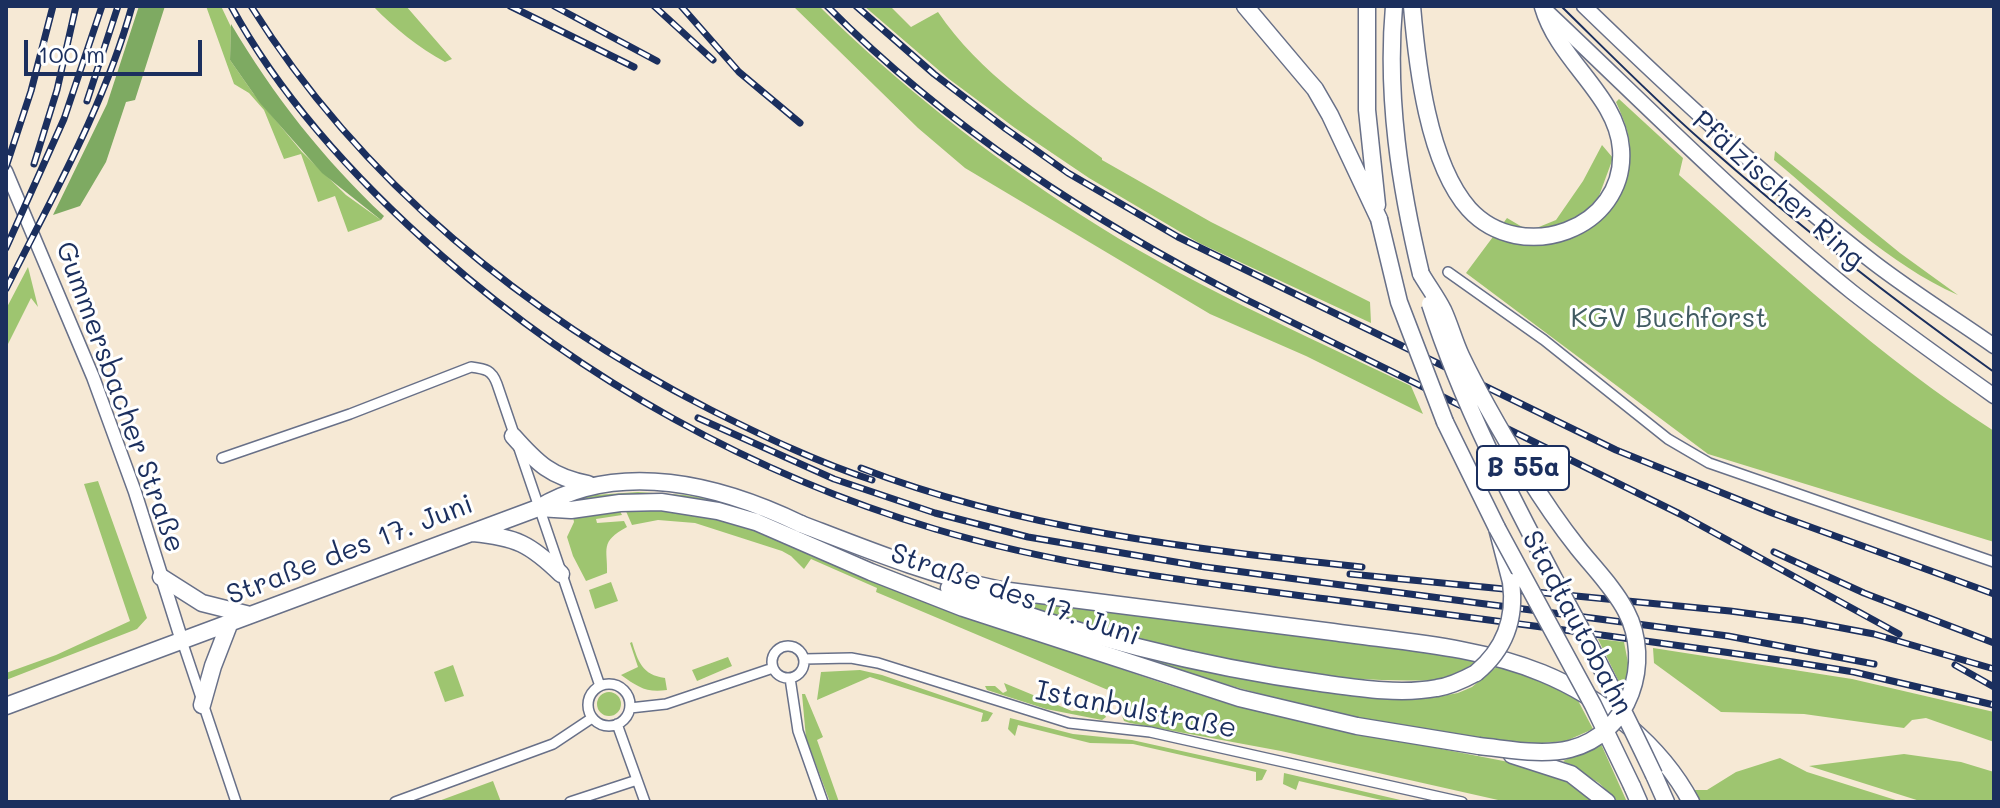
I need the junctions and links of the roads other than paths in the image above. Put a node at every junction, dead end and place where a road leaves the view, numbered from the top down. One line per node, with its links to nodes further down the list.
1 (1245, 6): 8 (main road)
2 (1367, 6): 8 (main road, Stadtautobahn / B 55a)
3 (1394, 6): 10 (main road, Stadtautobahn / B 55a)
4 (1412, 6): 6 (main road)
5 (1584, 6): 11 (main road, Pfälzischer Ring)
6 (1542, 7): 12 (main road, Pfälzischer Ring)
7 (6, 171): 22 (street, Gummersbacher Straße)
8 (1379, 219): 18 (main road, Stadtautobahn / B 55a, bridge)
9 (1448, 272): 20 (street)
10 (1421, 274): 35 (main road, B 55a, bridge); 45 (main road, Stadtautobahn / B 55a, bridge)
11 (1994, 346)
12 (1994, 396)
13 (513, 436): 14 (street); 15 (main road); 16 (street)
14 (222, 458)
15 (597, 485): 16 (main road, Straße des 17. Juni); 17 (main road, Straße des 17. Juni)
16 (538, 508): 19 (main road, Straße des 17. Juni); 21 (street); 35 (main road, Straße des 17. Juni)
17 (801, 524): 18 (main road, bridge); 46 (main road)
18 (1497, 528): 44 (main road, Stadtautobahn / B 55a, bridge)
19 (471, 532): 21 (main road); 23 (main road, Straße des 17. Juni)
20 (1994, 562)
21 (561, 574): 29 (street)
22 (161, 577): 23 (main road); 25 (street, Gummersbacher Straße)
23 (250, 615): 24 (main road, Straße des 17. Juni)
24 (230, 622): 25 (main road, Straße des 17. Juni); 30 (main road)
25 (182, 641): 30 (street); 31 (main road, Straße des 17. Juni)
26 (804, 659): 27 (street); 28 (street); 42 (street, Istanbulstraße)
27 (773, 668): 28 (street); 32 (street)
28 (790, 678): 41 (street)
29 (600, 686): 32 (street); 33 (street)
30 (202, 705): 37 (street)
31 (6, 706)
32 (630, 708): 34 (street)
33 (592, 718): 34 (street); 38 (street)
34 (617, 724): 36 (street)
35 (1479, 746): 43 (main road, bridge)
36 (637, 780): 39 (street); 40 (street)
37 (236, 802)
38 (395, 802)
39 (570, 802)
40 (645, 802)
41 (823, 802)
42 (1462, 802)
43 (1607, 802)
44 (1639, 802)
45 (1666, 802)
46 (1691, 802)

